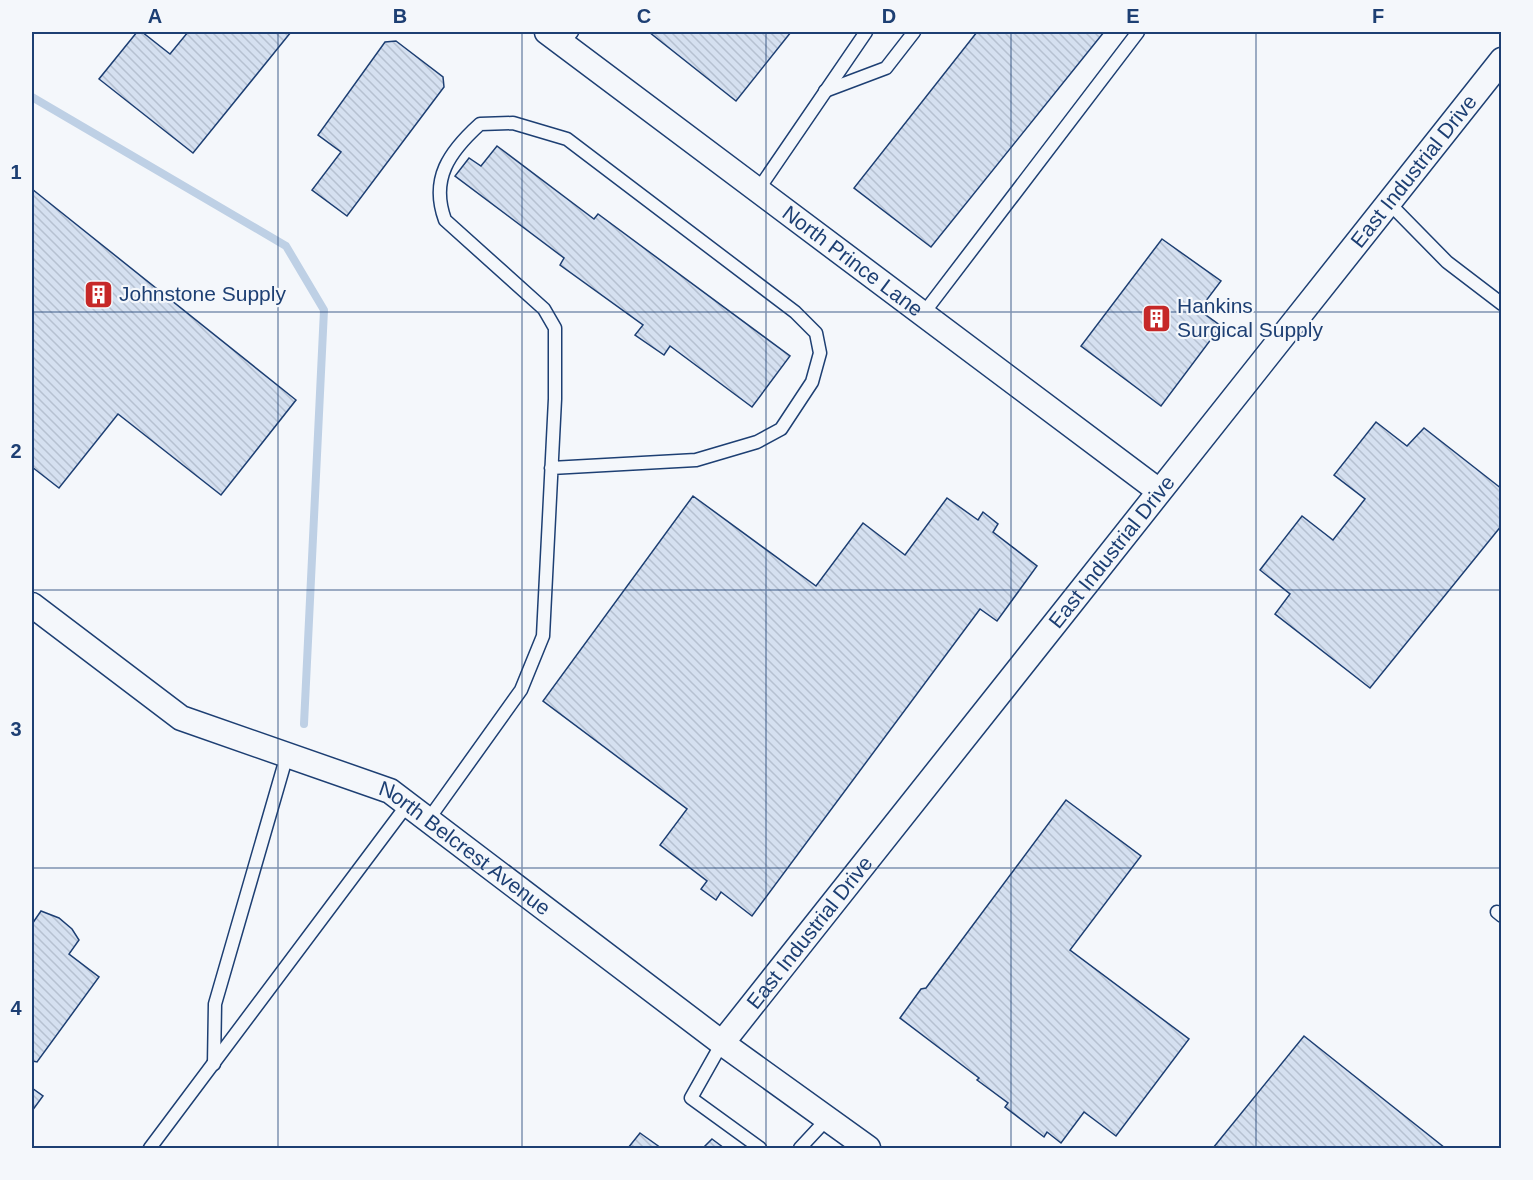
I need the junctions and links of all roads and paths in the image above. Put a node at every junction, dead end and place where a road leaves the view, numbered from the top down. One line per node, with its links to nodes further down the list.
1 (866, 32): 6 (lane)
2 (914, 32): 6 (lane)
3 (1138, 32): 10 (lane)
4 (561, 35): 7 (street, North Prince Lane)
5 (1502, 60): 8 (street, East Industrial Drive)
6 (825, 91): 7 (lane)
7 (758, 190): 10 (street, North Prince Lane)
8 (1388, 202): 9 (lane); 12 (street, East Industrial Drive)
9 (1502, 304)
10 (923, 314): 12 (street, North Prince Lane)
11 (551, 468): 11 (lane); 16 (lane)
12 (1159, 491): 17 (street, East Industrial Drive)
13 (32, 605): 14 (street, North Belcrest Avenue)
14 (287, 755): 15 (street, North Belcrest Avenue); 18 (lane)
15 (407, 805): 16 (street, North Belcrest Avenue); 18 (lane)
16 (428, 820): 17 (street, North Belcrest Avenue)
17 (722, 1043): 19 (street, North Belcrest Avenue); 21 (lane)
18 (214, 1064): 20 (lane)
19 (827, 1119): 22 (lane); 23 (street, North Belcrest Avenue)
20 (150, 1149)
21 (760, 1149)
22 (801, 1149)
23 (868, 1149)

